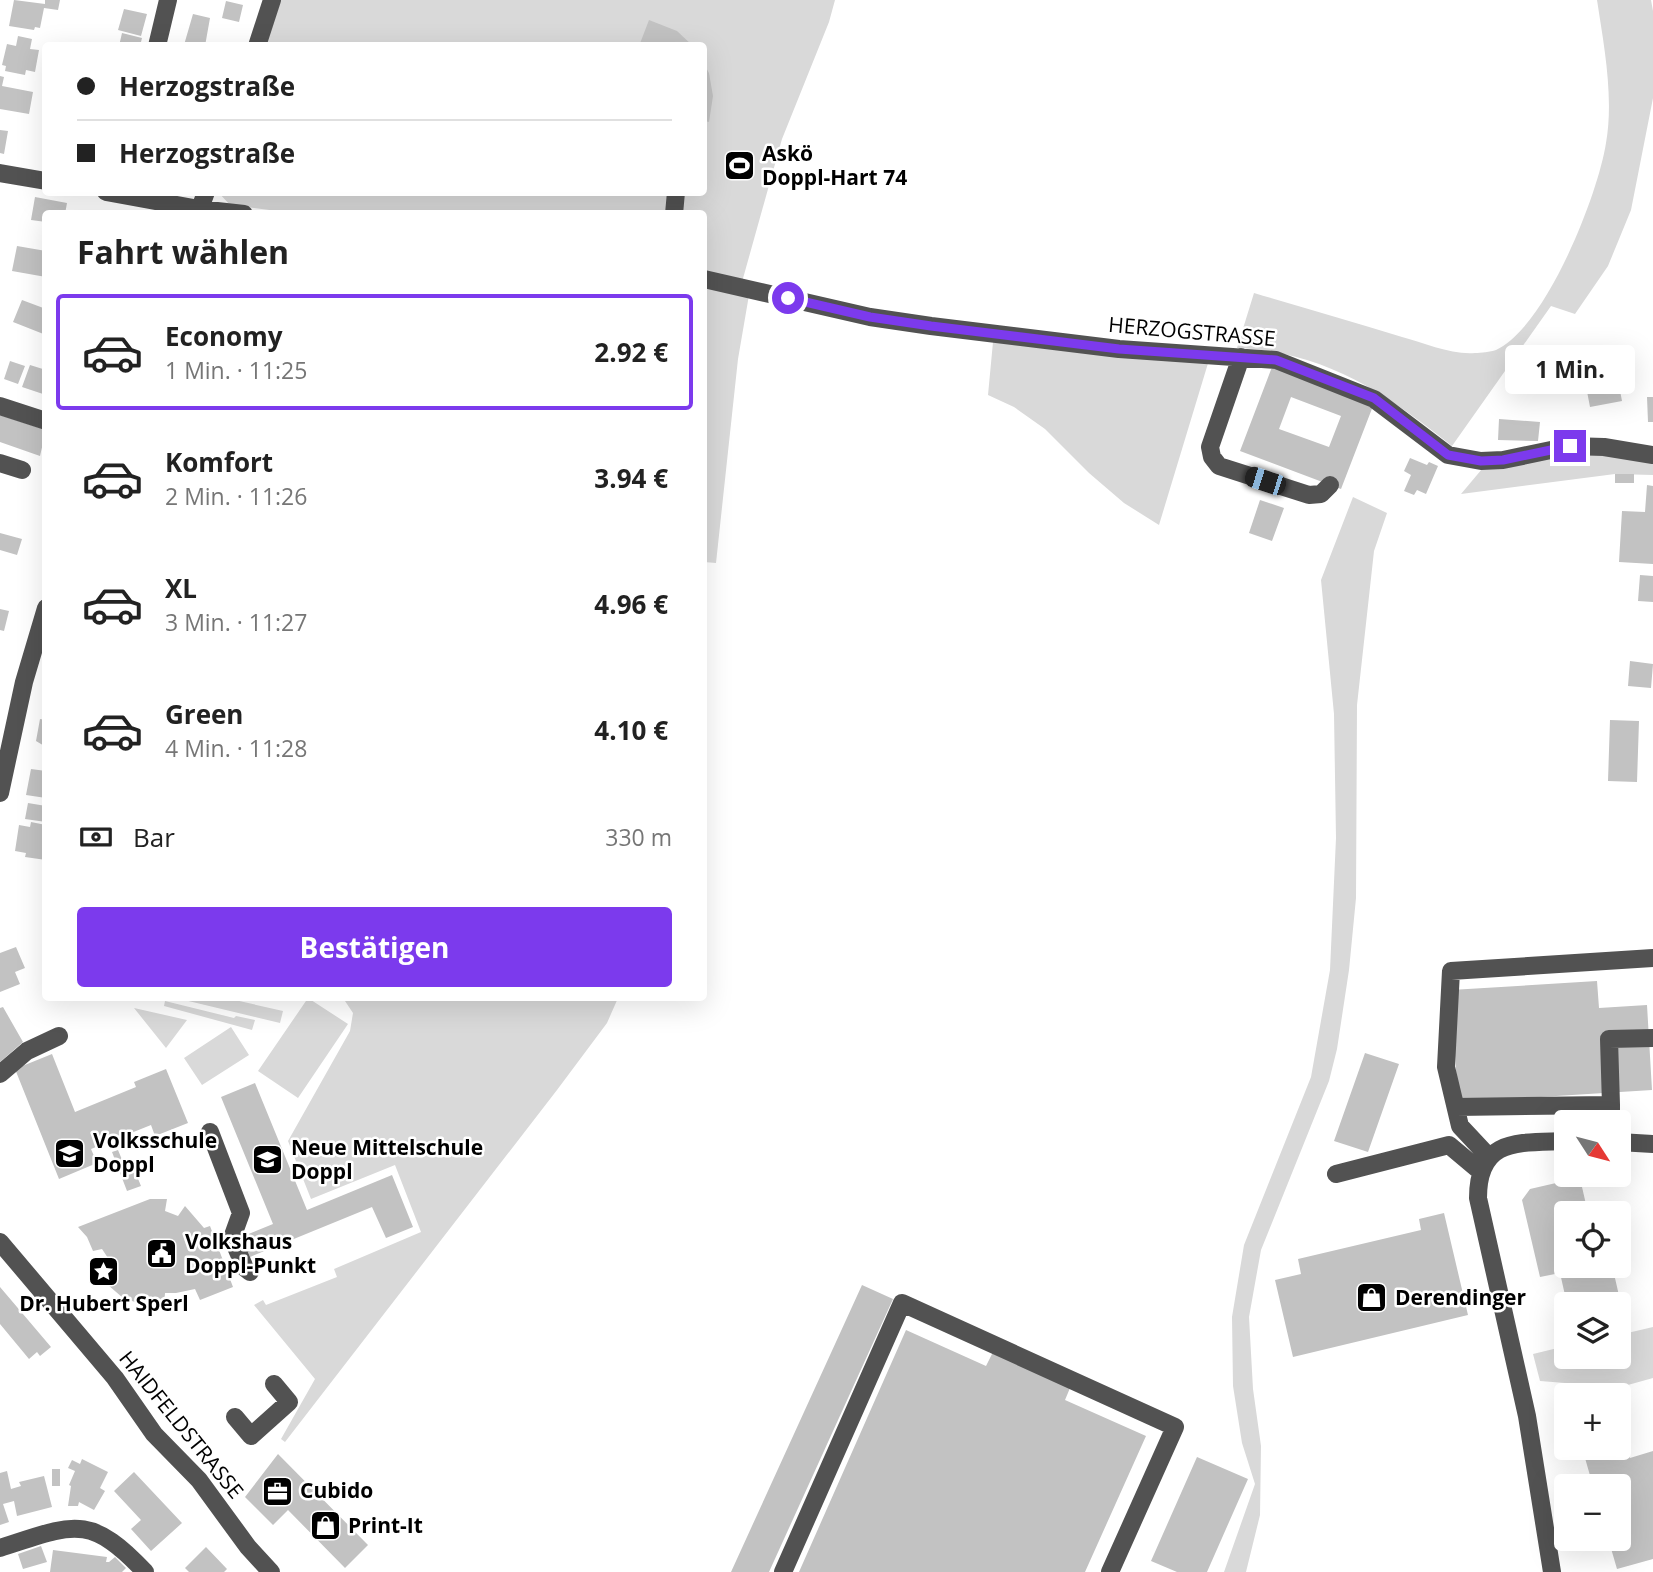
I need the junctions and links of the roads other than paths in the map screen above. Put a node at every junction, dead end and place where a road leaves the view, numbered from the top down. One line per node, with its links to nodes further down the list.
1 (168, 0): 3 (street)
2 (272, 0): 4 (street)
3 (158, 42)
4 (258, 42)
5 (0, 173): 6 (street)
6 (42, 180)
7 (136, 196): 8 (street)
8 (201, 205): 9 (street)
9 (225, 210)
10 (707, 280): 11 (street, HERZOGSTRASSE)
11 (1241, 357): 14 (street, HERZOGSTRASSE); 17 (street)
12 (0, 406): 13 (street)
13 (42, 420)
14 (1653, 455)
15 (0, 463): 16 (street)
16 (22, 470)
17 (1330, 485)
18 (42, 621): 19 (street)
19 (0, 793)
20 (1653, 958): 24 (street)
21 (59, 1036): 23 (street)
22 (1653, 1038): 25 (street)
23 (0, 1074)
24 (1456, 1107): 26 (street); 31 (street)
25 (1611, 1110)
26 (1554, 1111)
27 (210, 1132): 34 (street)
28 (1554, 1141): 31 (street)
29 (1631, 1143): 30 (street)
30 (1653, 1144)
31 (1485, 1164): 32 (street); 42 (street)
32 (1336, 1174)
33 (0, 1242): 39 (street, HAIDFELDSTRASSE)
34 (250, 1272)
35 (274, 1384): 36 (street)
36 (235, 1417)
37 (0, 1548): 38 (street)
38 (145, 1572)
39 (271, 1572)
40 (783, 1572): 41 (street)
41 (1110, 1572)
42 (1552, 1572)

